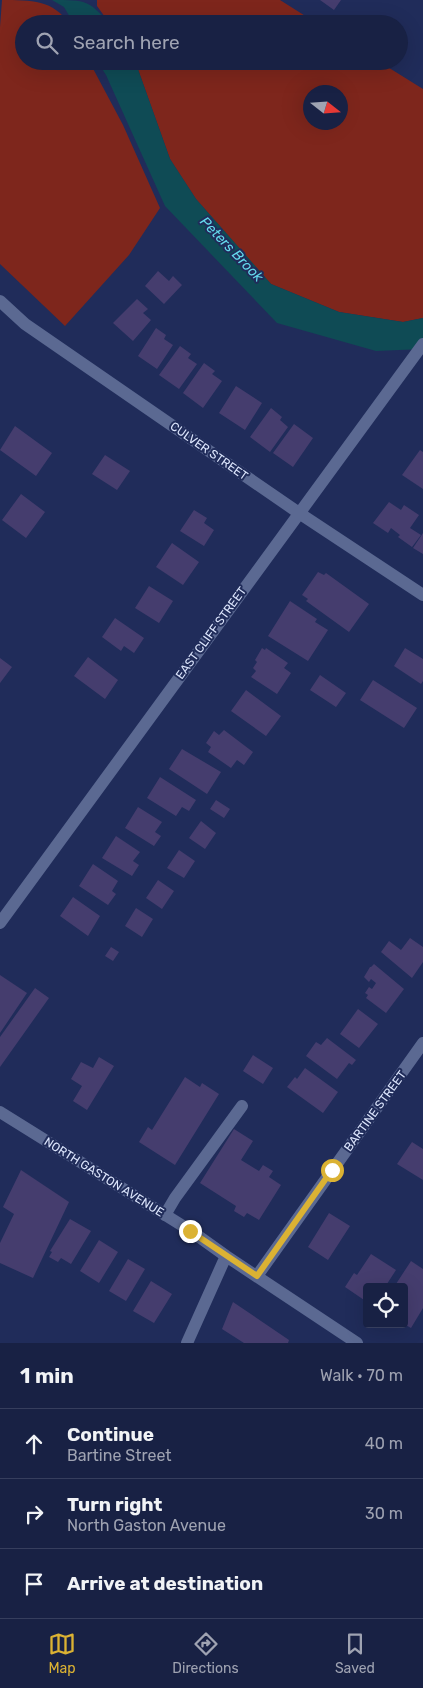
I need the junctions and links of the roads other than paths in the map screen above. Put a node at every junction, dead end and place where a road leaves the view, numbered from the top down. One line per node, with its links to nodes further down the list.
1 (0, 300): 3 (street, CULVER STREET)
2 (423, 344): 3 (street, EAST CLIFF STREET)
3 (299, 513): 4 (street, CULVER STREET); 5 (street, EAST CLIFF STREET)
4 (423, 595)
5 (0, 922)
6 (423, 1043): 11 (street, BARTINE STREET)
7 (242, 1106): 9 (street)
8 (0, 1112): 9 (street, NORTH GASTON AVENUE)
9 (165, 1215): 10 (street, NORTH GASTON AVENUE)
10 (226, 1256): 11 (street, NORTH GASTON AVENUE); 12 (street)
11 (257, 1276): 13 (street, NORTH GASTON AVENUE)
12 (187, 1343)
13 (357, 1343)

